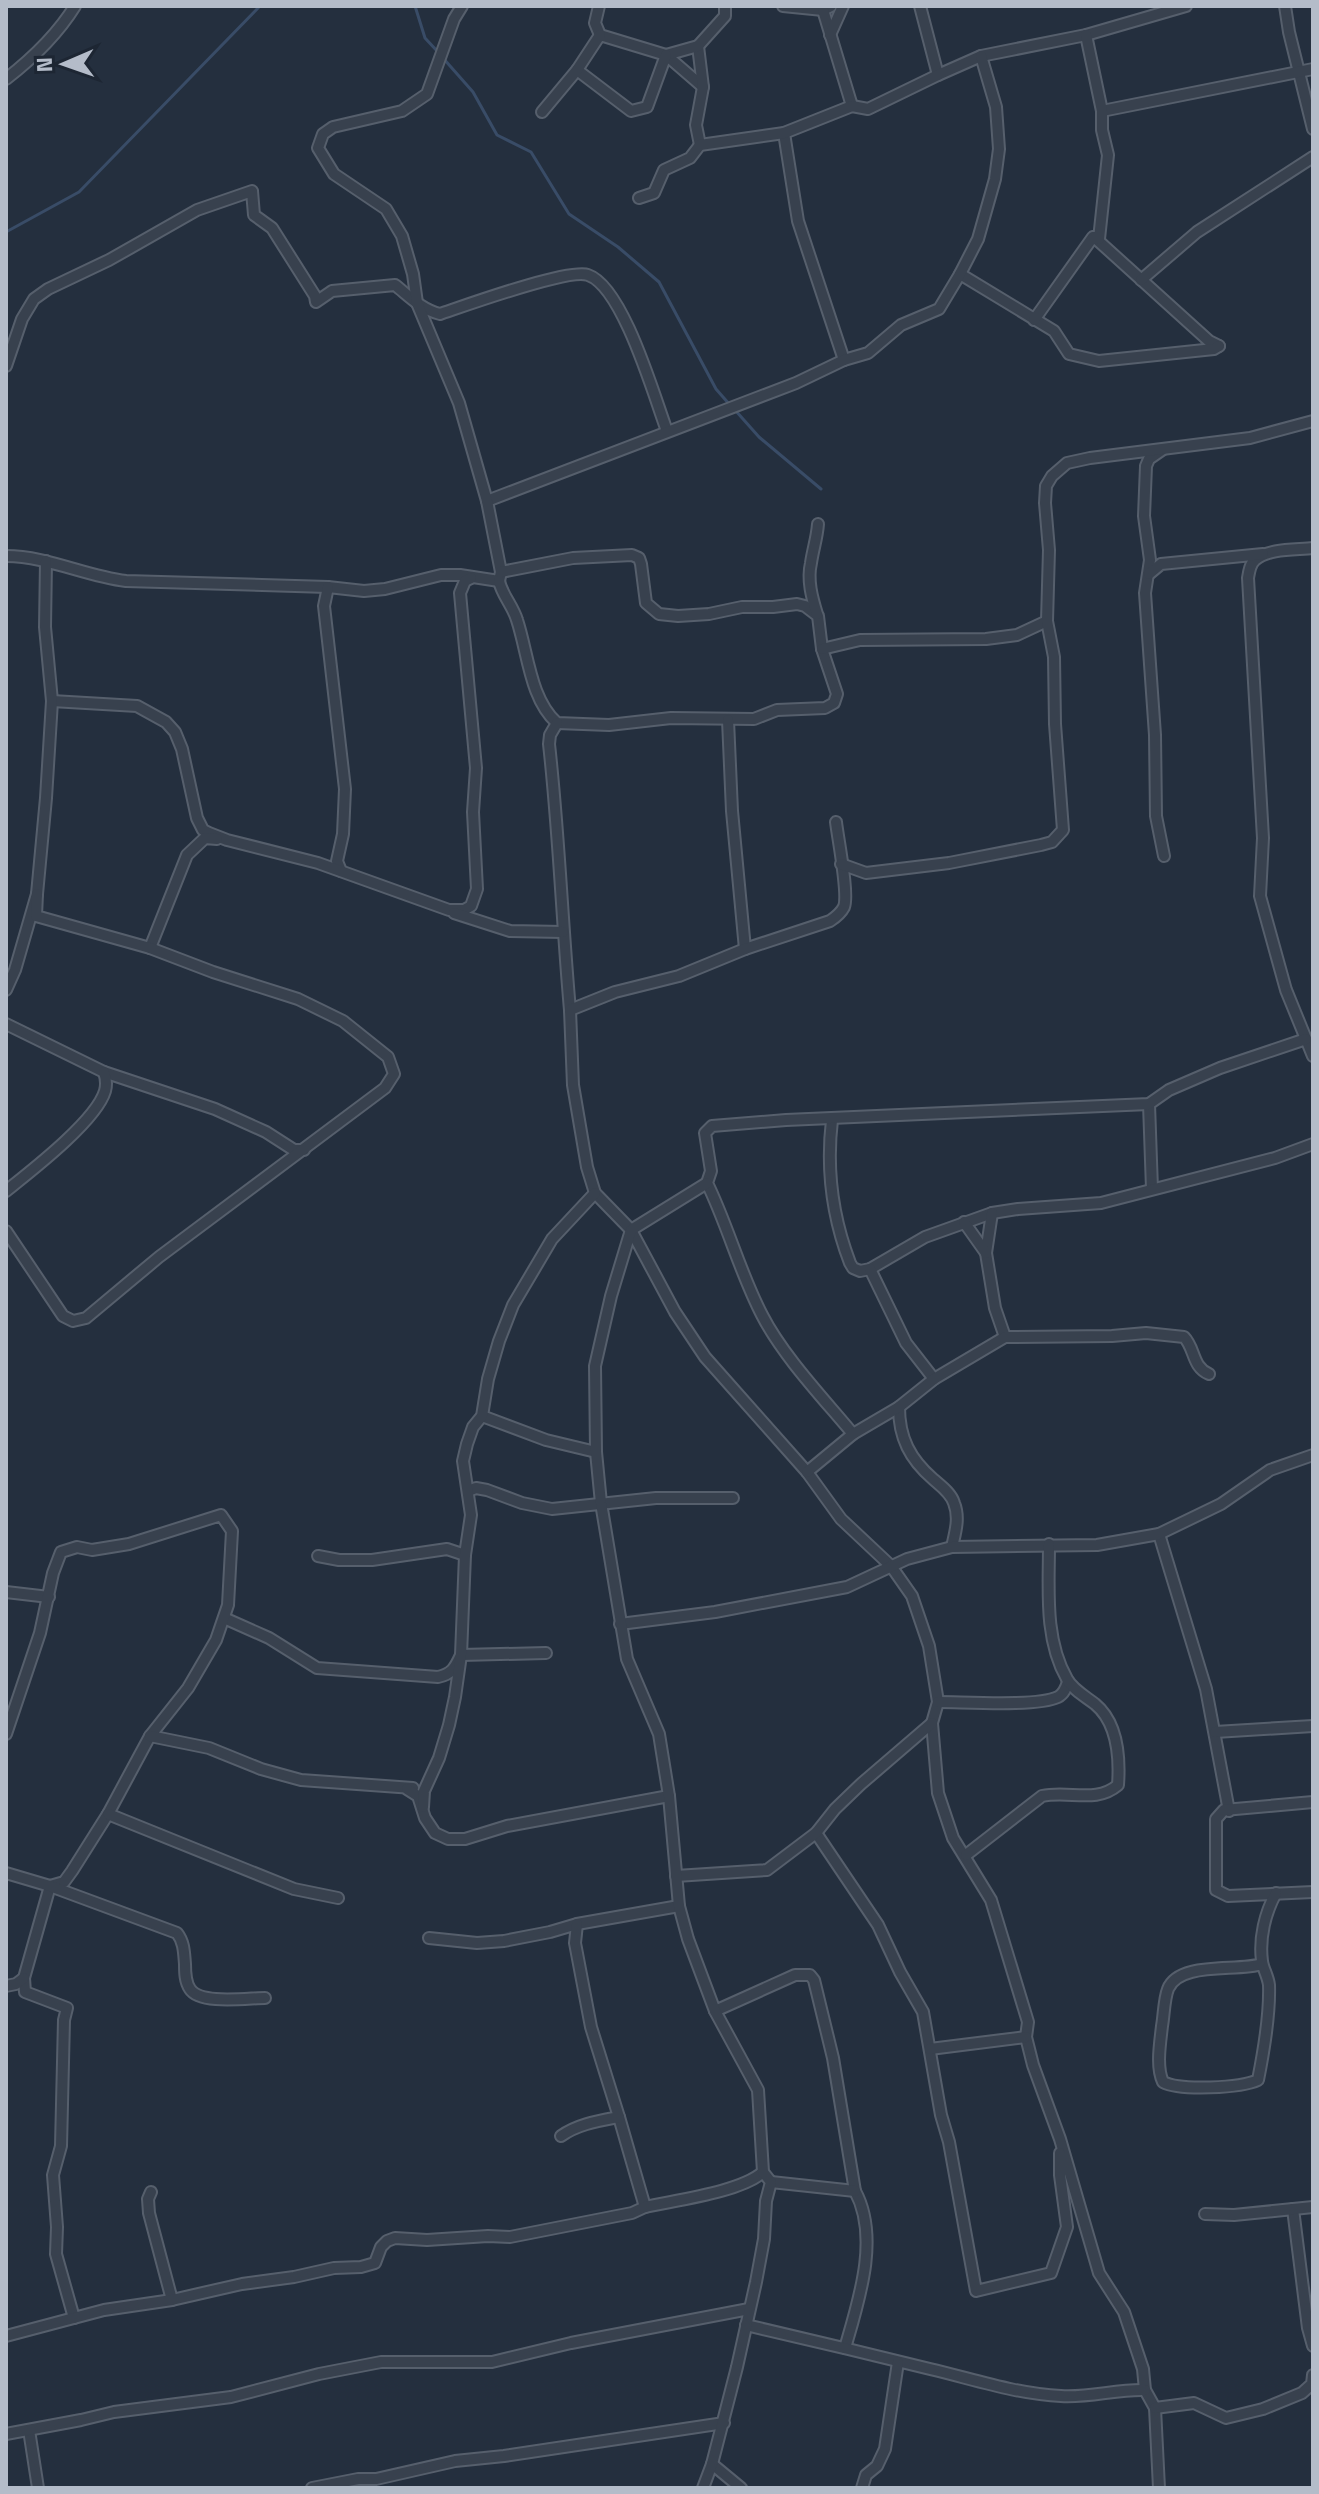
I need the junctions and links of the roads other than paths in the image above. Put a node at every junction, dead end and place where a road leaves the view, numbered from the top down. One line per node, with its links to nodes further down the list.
1 (75, 6): 21 (street)
2 (462, 6): 32 (street)
3 (599, 6): 11 (street)
4 (725, 6): 14 (street)
5 (783, 6): 10 (street)
6 (843, 6): 12 (street)
7 (920, 6): 20 (street)
8 (1186, 6): 13 (street)
9 (1285, 6): 19 (street)
10 (827, 8): 12 (street)
11 (600, 35): 15 (street); 18 (street)
12 (830, 35): 23 (street)
13 (1086, 35): 16 (street); 24 (street)
14 (698, 46): 15 (street); 22 (street)
15 (666, 55): 18 (street); 22 (street)
16 (981, 56): 20 (street); 33 (street)
17 (1313, 69): 19 (street)
18 (577, 70): 25 (street)
19 (1299, 73): 24 (street); 26 (street)
20 (938, 75): 23 (street)
21 (6, 79)
22 (703, 87): 28 (street)
23 (852, 106): 27 (street)
24 (1102, 111): 31 (street)
25 (542, 112)
26 (1313, 129)
27 (784, 133): 28 (street); 38 (street)
28 (700, 145): 30 (street)
29 (1313, 157): 34 (street)
30 (639, 198)
31 (1093, 237): 34 (street); 37 (street)
32 (413, 274): 35 (street); 36 (street)
33 (960, 274): 37 (street); 38 (street)
34 (1141, 280): 37 (street)
35 (395, 285): 36 (street); 39 (street)
36 (417, 303): 41 (street); 43 (street)
37 (1034, 320)
38 (844, 360): 41 (street)
39 (6, 366)
40 (1313, 421): 42 (street)
41 (667, 431): 43 (street)
42 (1164, 449): 49 (street); 54 (street)
43 (487, 501): 50 (street)
44 (818, 524): 53 (street)
45 (1313, 548): 46 (street)
46 (1273, 553): 49 (street); 76 (street)
47 (6, 556): 48 (street)
48 (46, 561): 52 (street); 56 (street)
49 (1149, 574): 62 (street)
50 (500, 576): 51 (street); 53 (street); 58 (street)
51 (471, 578): 52 (street); 67 (street)
52 (328, 587): 61 (street)
53 (818, 616): 55 (street)
54 (1047, 621): 55 (street); 64 (street)
55 (822, 649): 57 (street)
56 (52, 701): 60 (street); 66 (street)
57 (728, 720): 58 (street); 72 (street)
58 (557, 723): 70 (street)
59 (836, 822): 64 (street)
60 (227, 840): 63 (street); 71 (street)
61 (338, 854): 63 (street); 65 (street)
62 (1164, 856)
63 (318, 863): 65 (street)
64 (841, 864): 72 (street)
65 (341, 871): 67 (street)
66 (37, 894): 68 (street); 69 (street)
67 (449, 910): 70 (street)
68 (36, 916): 69 (street); 71 (street)
69 (27, 927): 73 (street)
70 (563, 932): 74 (street)
71 (150, 948): 82 (street)
72 (745, 949): 74 (street)
73 (6, 990)
74 (570, 1010): 86 (street)
75 (6, 1024): 78 (street)
76 (1306, 1039): 77 (street); 79 (street)
77 (1313, 1056)
78 (104, 1072): 82 (street); 85 (street)
79 (1149, 1104): 80 (street); 84 (street)
80 (832, 1120): 83 (street); 92 (street)
81 (1313, 1144): 84 (street)
82 (304, 1150): 90 (street)
83 (707, 1183): 89 (street); 98 (street)
84 (1152, 1189): 87 (street)
85 (6, 1191)
86 (595, 1193): 89 (street); 97 (street)
87 (992, 1213): 88 (street); 91 (street)
88 (964, 1222): 91 (street); 92 (street)
89 (631, 1230): 99 (street); 101 (street)
90 (6, 1231)
91 (986, 1253): 93 (street)
92 (870, 1269): 95 (street)
93 (1005, 1337): 94 (street); 95 (street)
94 (1209, 1374)
95 (934, 1379): 96 (street)
96 (899, 1407): 98 (street); 107 (street)
97 (482, 1416): 99 (street); 102 (street)
98 (853, 1434): 101 (street)
99 (596, 1452): 104 (street)
100 (1313, 1455): 105 (street)
101 (807, 1472): 110 (street)
102 (468, 1491): 104 (street); 108 (street)
103 (733, 1498): 104 (street)
104 (601, 1503): 114 (street)
105 (1159, 1534): 106 (street); 121 (street)
106 (1049, 1544): 107 (street); 117 (street)
107 (952, 1547): 110 (street)
108 (465, 1555): 109 (street); 116 (street)
109 (318, 1556)
110 (891, 1566): 114 (street); 118 (street)
111 (6, 1592): 112 (street)
112 (49, 1597): 113 (street); 122 (street)
113 (224, 1618): 116 (street); 123 (street)
114 (620, 1624): 126 (street)
115 (546, 1653): 116 (street)
116 (461, 1655): 124 (street)
117 (1068, 1682): 118 (street); 132 (street)
118 (938, 1702): 119 (street)
119 (932, 1723): 131 (street); 132 (street)
120 (1313, 1726): 121 (street)
121 (1215, 1732): 129 (street)
122 (6, 1734)
123 (150, 1736): 125 (street); 130 (street)
124 (429, 1781): 125 (street); 128 (street)
125 (407, 1789): 128 (street)
126 (669, 1796): 128 (street); 134 (street)
127 (1313, 1802): 129 (street)
128 (423, 1807)
129 (1229, 1811): 137 (street)
130 (108, 1814): 135 (street); 138 (street)
131 (816, 1833): 134 (street); 149 (street)
132 (966, 1855): 148 (street)
133 (6, 1873): 135 (street)
134 (676, 1876): 139 (street)
135 (50, 1886): 143 (street); 146 (street)
136 (1313, 1892): 137 (street)
137 (1276, 1893): 142 (street)
138 (338, 1898)
139 (679, 1906): 140 (street); 147 (street)
140 (577, 1924): 141 (street); 150 (street)
141 (429, 1938)
142 (1262, 1964): 142 (street)
143 (24, 1978): 144 (street); 145 (street)
144 (8, 1986): 145 (street)
145 (25, 1992): 162 (street)
146 (265, 1998)
147 (715, 2011): 153 (street); 154 (street)
148 (1026, 2037): 149 (street); 152 (street)
149 (930, 2049): 152 (street)
150 (619, 2117): 151 (street); 156 (street)
151 (561, 2136)
152 (1060, 2139): 169 (street)
153 (767, 2177): 154 (street); 156 (street); 161 (street)
154 (855, 2191): 166 (street)
155 (151, 2192): 160 (street)
156 (645, 2207): 160 (street)
157 (1313, 2207): 158 (street)
158 (1293, 2209): 159 (street); 165 (street)
159 (1205, 2214)
160 (172, 2300): 162 (street)
161 (749, 2309): 163 (street); 172 (street)
162 (74, 2318): 164 (street)
163 (746, 2325): 166 (street); 171 (street)
164 (6, 2336)
165 (1313, 2346)
166 (845, 2348): 167 (street)
167 (898, 2362): 169 (street); 179 (street)
168 (1313, 2375): 170 (street)
169 (1145, 2390): 170 (street)
170 (1155, 2408): 180 (street)
171 (724, 2423): 174 (street); 176 (street)
172 (29, 2430): 173 (street); 175 (street)
173 (6, 2434)
174 (712, 2464): 177 (street); 178 (street)
175 (38, 2488)
176 (312, 2488)
177 (703, 2488)
178 (741, 2488)
179 (862, 2488)
180 (1159, 2488)

